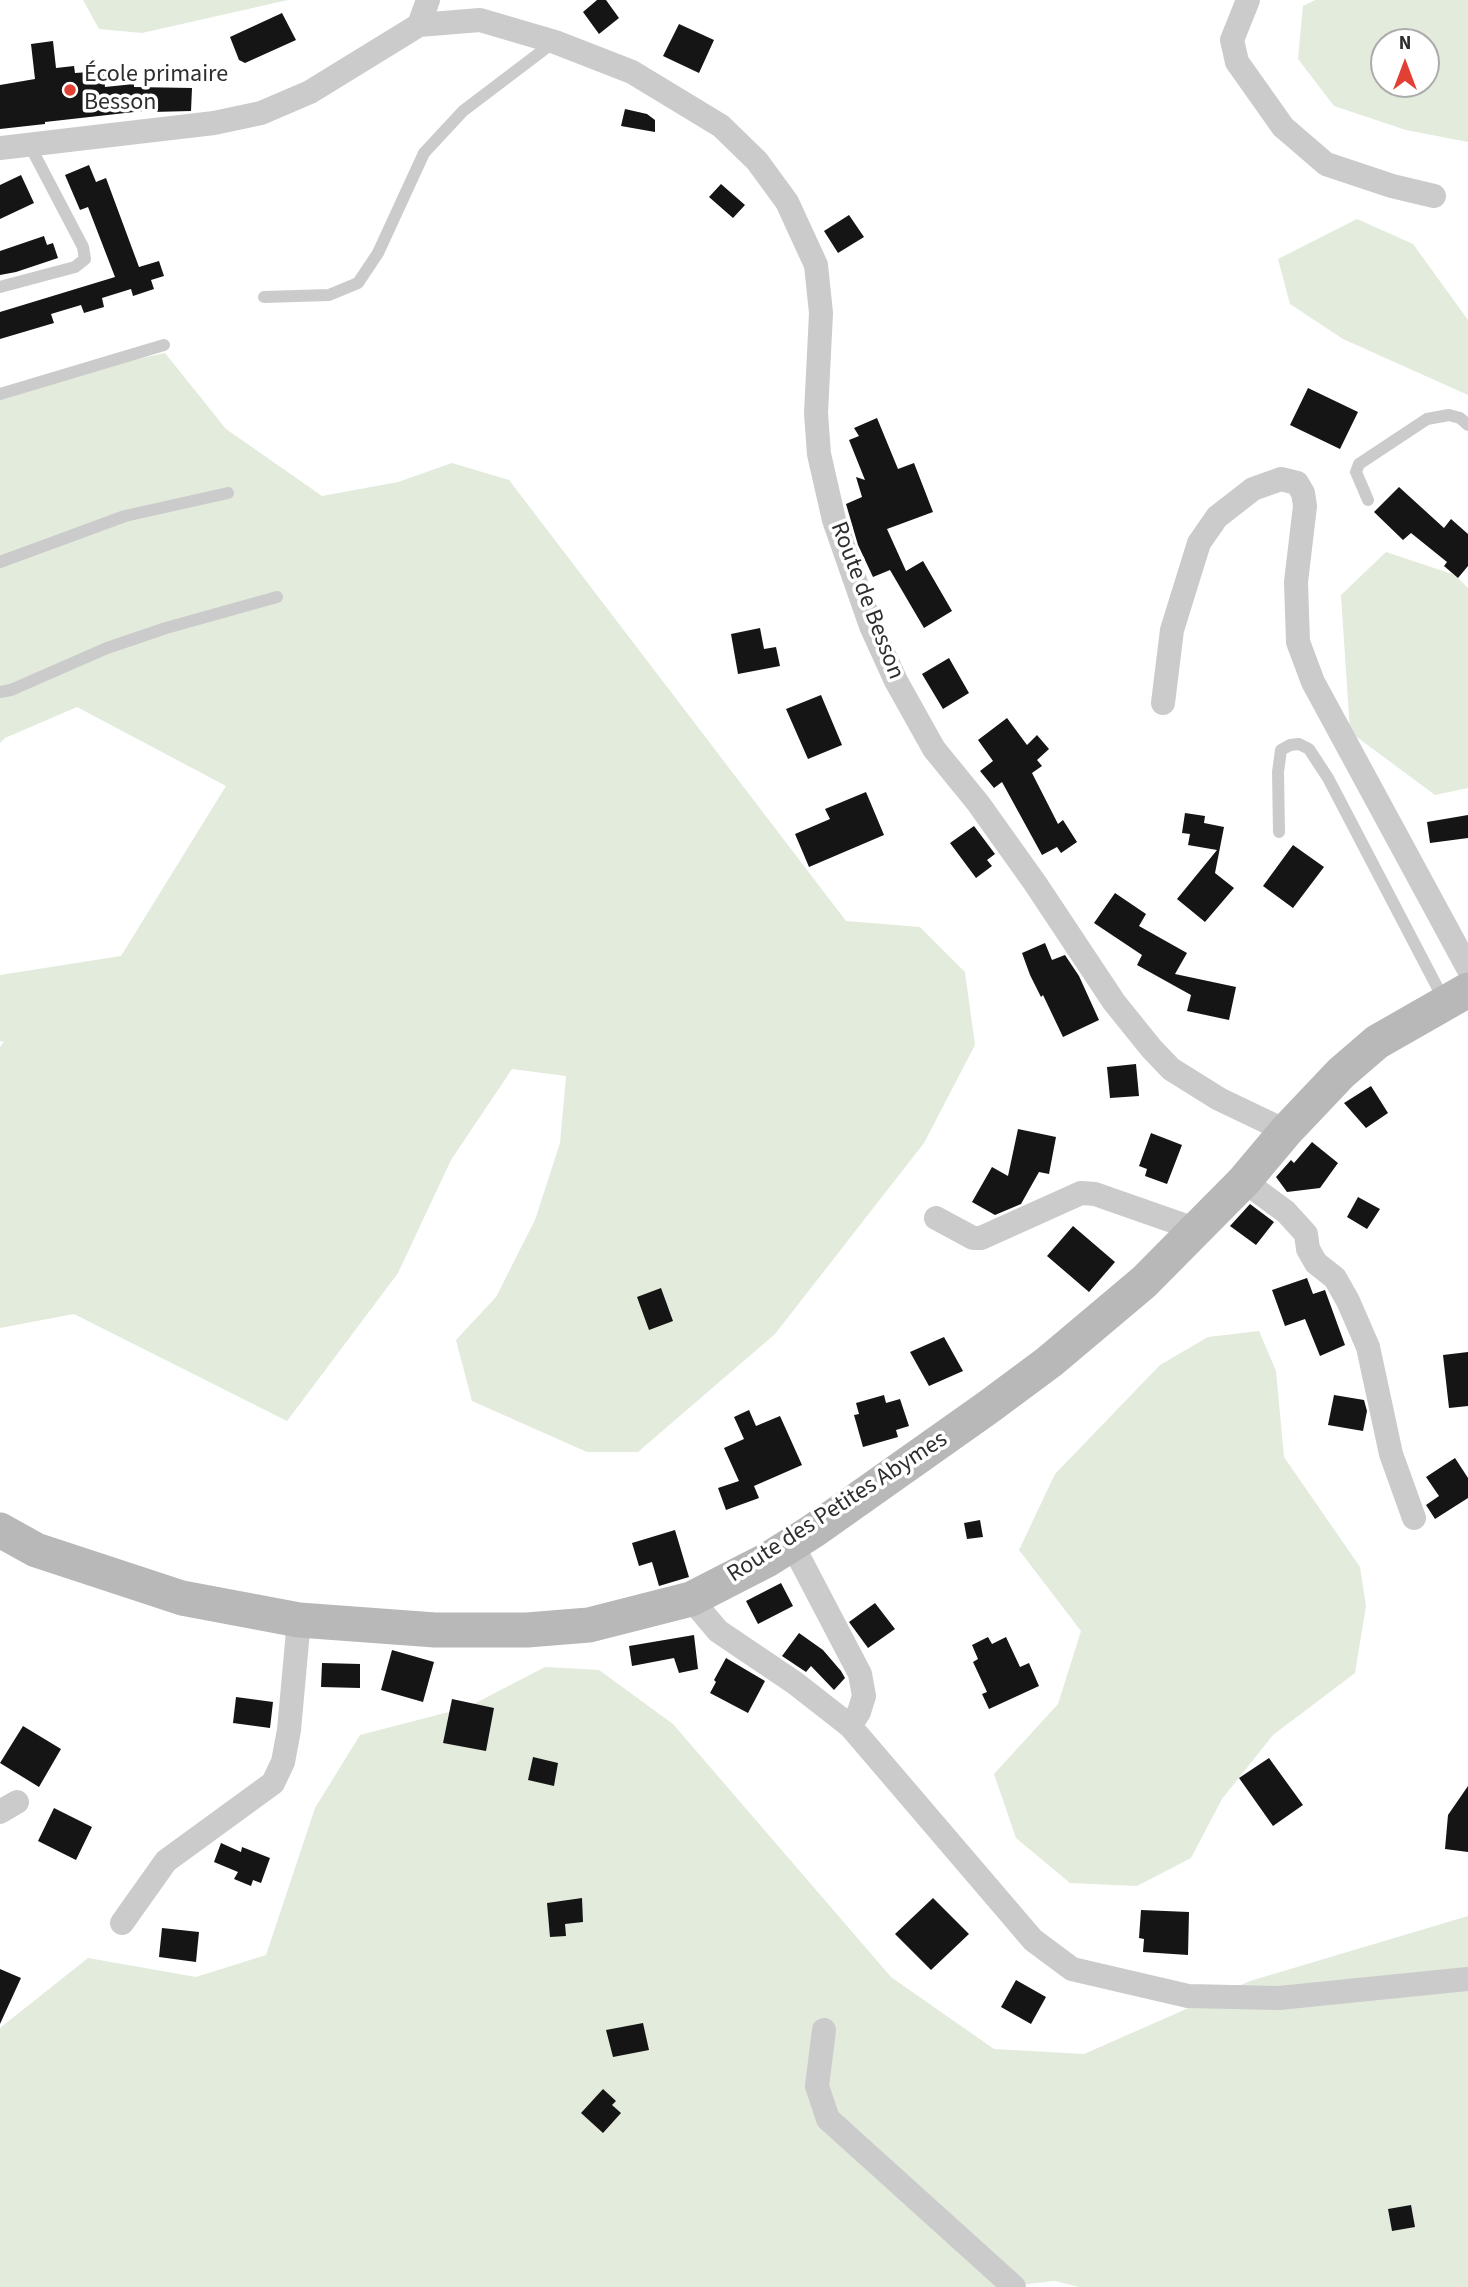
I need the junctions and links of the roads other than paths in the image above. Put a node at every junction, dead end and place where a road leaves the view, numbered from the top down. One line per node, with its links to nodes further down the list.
1 (428, 0): 3 (street)
2 (1248, 0): 7 (street)
3 (419, 26): 4 (street, Route de Besson); 5 (street)
4 (555, 42): 9 (lane); 21 (street, Route de Besson)
5 (29, 143): 6 (street); 8 (lane)
6 (0, 148)
7 (1434, 197)
8 (0, 287)
9 (264, 297)
10 (164, 345): 11 (lane)
11 (0, 394)
12 (1468, 425): 14 (lane)
13 (228, 493): 15 (lane)
14 (1368, 500)
15 (0, 562)
16 (277, 597): 17 (lane)
17 (0, 692)
18 (1163, 703): 20 (street)
19 (1279, 832): 20 (lane)
20 (1461, 993): 21 (main road)
21 (1286, 1131): 22 (main road, Route des Petites Abymes)
22 (1244, 1181): 24 (main road, Route des Petites Abymes); 25 (street)
23 (936, 1218): 24 (street)
24 (1195, 1229): 27 (main road, Route des Petites Abymes)
25 (1414, 1518)
26 (0, 1530): 29 (main road, Route des Petites Abymes)
27 (792, 1544): 28 (main road, Route des Petites Abymes); 30 (street)
28 (691, 1599): 29 (main road, Route des Petites Abymes); 30 (street)
29 (299, 1620): 31 (street)
30 (850, 1726): 32 (street)
31 (121, 1923)
32 (1468, 1979)
33 (824, 2030): 34 (street)
34 (1014, 2287)

